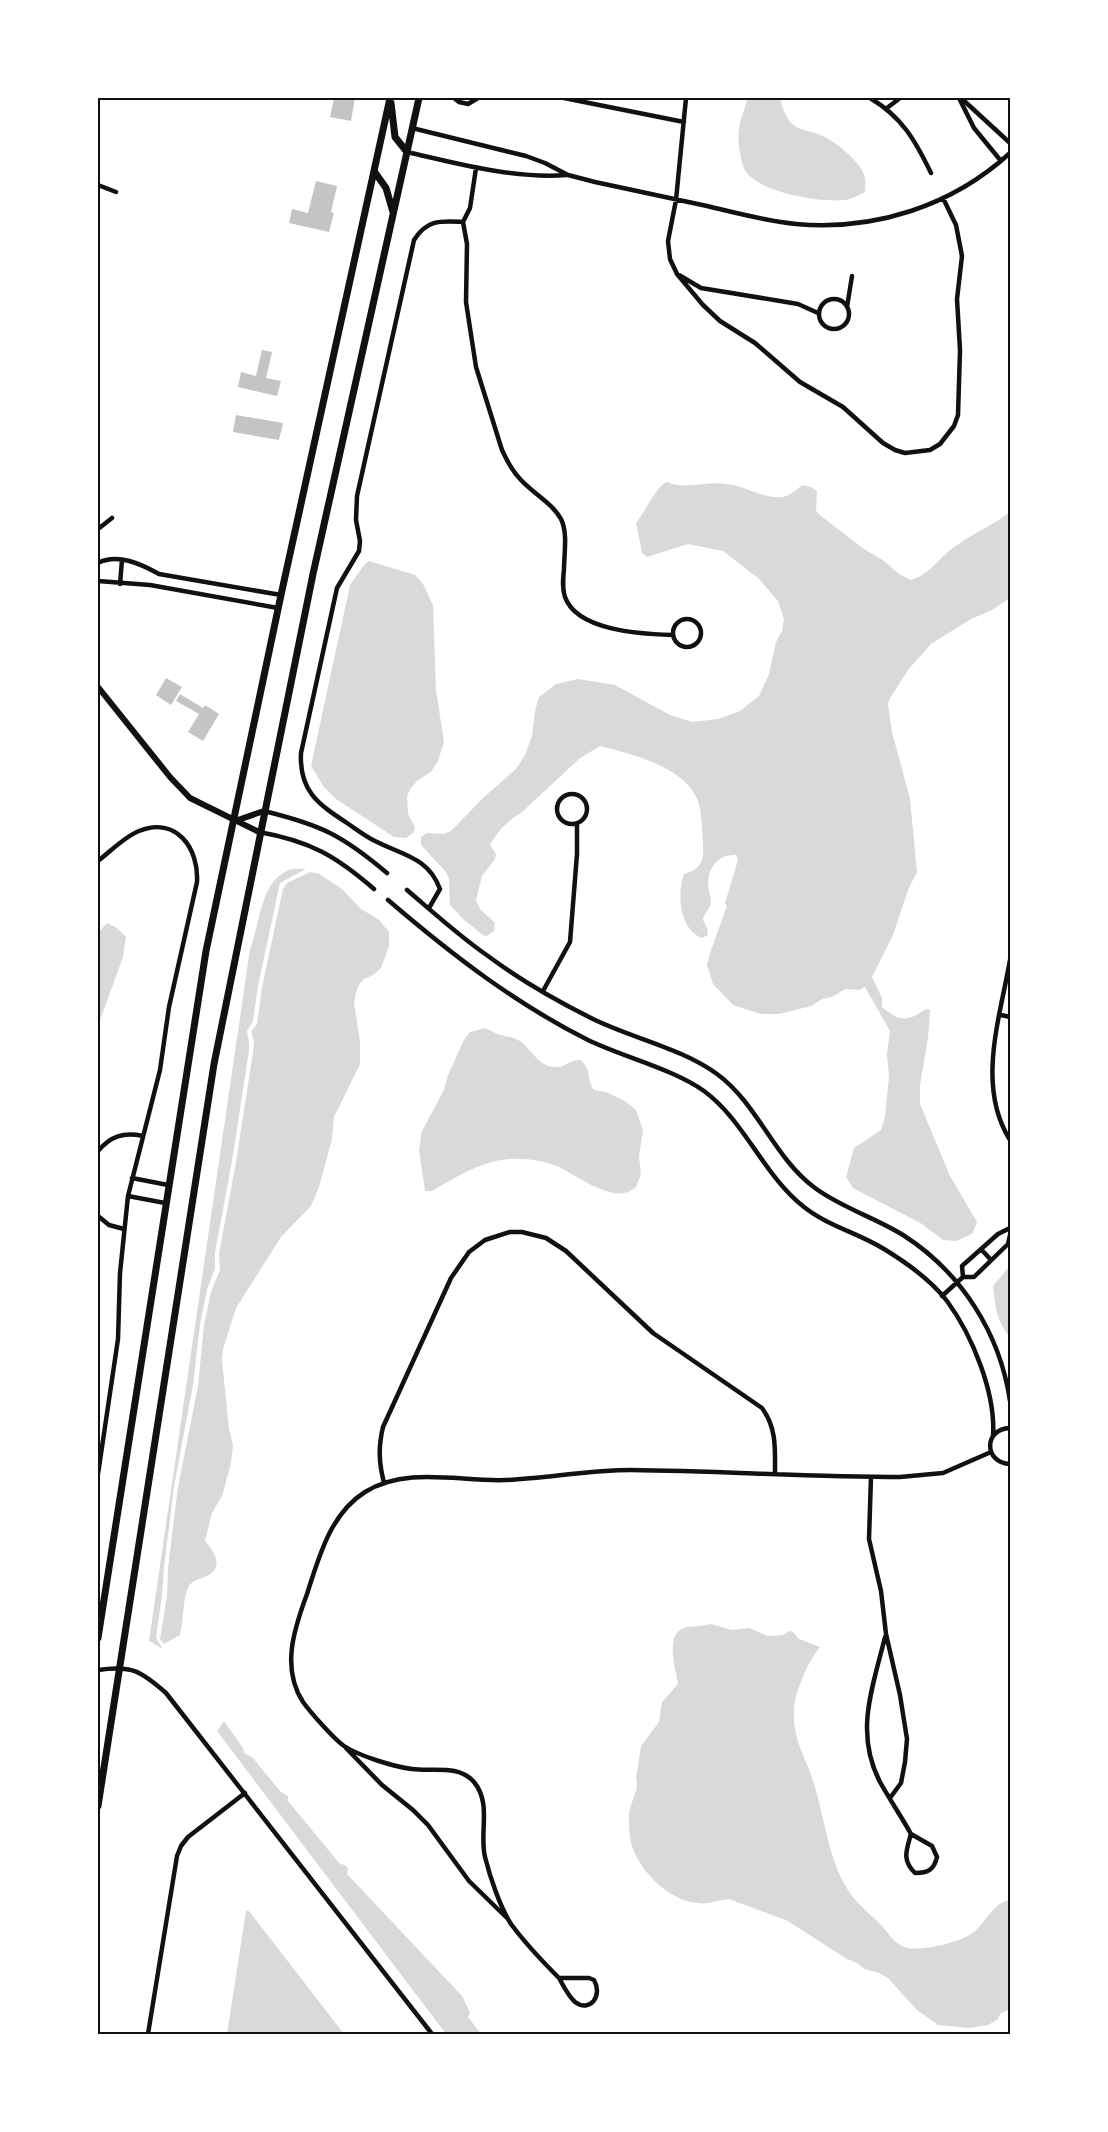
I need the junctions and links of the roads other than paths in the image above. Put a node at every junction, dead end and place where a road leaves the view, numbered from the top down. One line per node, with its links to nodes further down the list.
1 (390, 98): 14 (main road); 18 (main road)
2 (419, 98): 12 (main road)
3 (454, 98): 4 (street)
4 (478, 98)
5 (564, 98): 11 (street)
6 (686, 98): 11 (street)
7 (870, 98): 10 (street)
8 (900, 98): 10 (street)
9 (960, 98): 13 (street); 16 (street)
10 (887, 108): 19 (street)
11 (684, 122): 24 (street)
12 (412, 128): 14 (main road); 20 (street)
13 (1011, 143)
14 (407, 152): 17 (street); 25 (main road)
15 (1011, 153): 16 (street)
16 (1001, 161): 23 (street)
17 (476, 168): 20 (street); 26 (street)
18 (374, 171): 25 (main road); 39 (main road)
19 (930, 173)
20 (568, 175): 24 (street)
21 (98, 185): 22 (street)
22 (116, 192)
23 (943, 198): 24 (street); 27 (street)
24 (676, 200): 27 (street)
25 (393, 214): 43 (main road)
26 (464, 222): 41 (street); 52 (street)
27 (677, 274): 30 (street)
28 (852, 276): 29 (street)
29 (847, 307): 30 (street); 30 (street)
30 (818, 313)
31 (112, 518): 32 (street)
32 (98, 529)
33 (122, 560): 34 (street); 35 (street); 37 (street)
34 (98, 563)
35 (170, 576): 38 (street); 39 (street)
36 (98, 581): 37 (street)
37 (120, 584): 38 (street)
38 (167, 588): 40 (street)
39 (280, 595): 40 (main road)
40 (278, 608): 44 (main road)
41 (672, 636): 41 (street)
42 (98, 687): 44 (street)
43 (264, 811): 44 (street); 46 (main road); 48 (street)
44 (235, 821): 46 (street); 61 (main road)
45 (577, 823): 45 (street); 54 (street)
46 (260, 832): 49 (street); 84 (main road)
47 (98, 861): 57 (street)
48 (387, 873)
49 (375, 888)
50 (407, 890): 52 (street)
51 (388, 900): 72 (street)
52 (429, 908): 54 (street)
53 (1011, 960): 55 (street)
54 (543, 991): 71 (street)
55 (1001, 1015): 56 (street); 58 (street)
56 (1011, 1017)
57 (142, 1136): 59 (street); 60 (street)
58 (1011, 1140)
59 (98, 1151)
60 (132, 1178): 61 (street); 62 (street)
61 (168, 1185): 63 (main road)
62 (128, 1197): 63 (street); 66 (street)
63 (165, 1203): 83 (main road)
64 (98, 1215): 66 (street)
65 (1011, 1228): 68 (street)
66 (124, 1229): 78 (street)
67 (1011, 1236): 69 (street)
68 (981, 1249): 69 (street); 70 (street)
69 (992, 1260): 70 (street)
70 (963, 1277): 71 (street)
71 (958, 1282): 72 (street); 73 (street)
72 (942, 1296): 75 (street)
73 (1011, 1401)
74 (1011, 1428): 75 (street)
75 (993, 1437): 76 (street)
76 (991, 1452): 77 (street); 80 (street)
77 (1011, 1464)
78 (98, 1474)
79 (775, 1474): 80 (street); 81 (street); 81 (street)
80 (871, 1477): 82 (street)
81 (384, 1483): 86 (street)
82 (886, 1634): 88 (street); 88 (street)
83 (98, 1638)
84 (120, 1667): 85 (street); 87 (street); 89 (main road)
85 (98, 1670)
86 (345, 1746): 91 (street); 91 (street)
87 (245, 1793): 93 (street); 94 (street)
88 (890, 1798): 90 (street)
89 (98, 1806)
90 (911, 1834): 90 (street)
91 (510, 1922): 92 (street)
92 (559, 1978): 92 (street)
93 (148, 2034)
94 (432, 2034)

